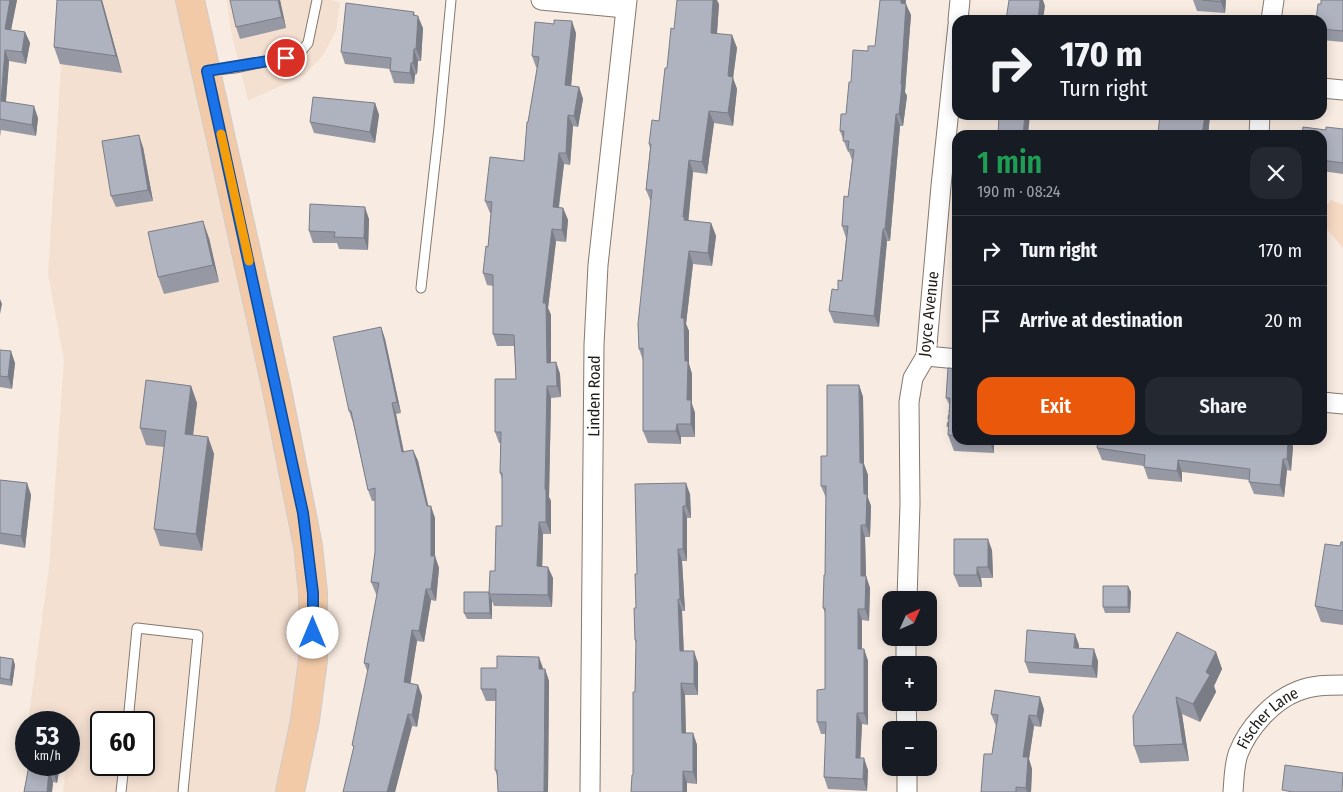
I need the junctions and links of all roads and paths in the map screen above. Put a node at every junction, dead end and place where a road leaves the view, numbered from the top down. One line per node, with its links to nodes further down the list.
1 (190, 0): 10 (main road)
2 (317, 0): 10 (lane)
3 (451, 0): 14 (lane)
4 (541, 0): 7 (street)
5 (960, 0): 8 (street)
6 (1274, 0): 9 (street)
7 (626, 4): 29 (street, Linden Road)
8 (958, 15)
9 (1272, 15)
10 (207, 71): 28 (main road)
11 (952, 79): 15 (street, Joyce Avenue)
12 (1327, 88): 13 (street)
13 (1343, 90)
14 (422, 288)
15 (926, 356): 16 (street); 21 (street, Joyce Avenue)
16 (952, 358)
17 (1327, 402): 18 (street)
18 (1343, 404)
19 (950, 409): 20 (path)
20 (948, 428)
21 (907, 591)
22 (1343, 685): 31 (street, Fischer Lane)
23 (129, 711): 27 (lane)
24 (123, 776): 26 (lane)
25 (907, 776): 30 (street)
26 (121, 792)
27 (182, 792)
28 (290, 792)
29 (590, 792)
30 (908, 792)
31 (1233, 792)

